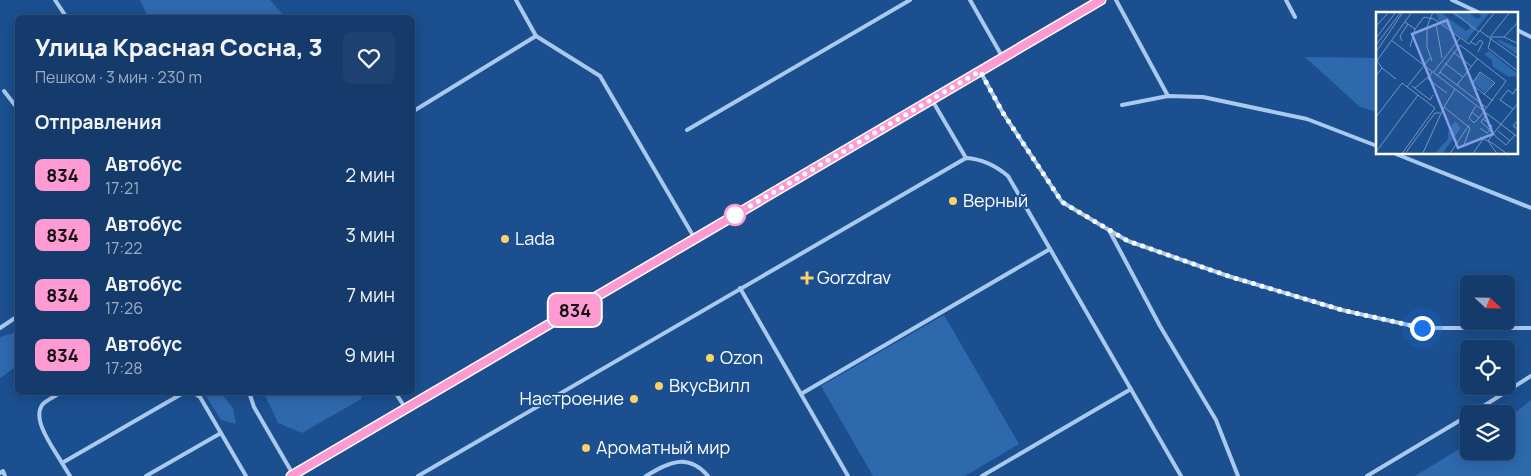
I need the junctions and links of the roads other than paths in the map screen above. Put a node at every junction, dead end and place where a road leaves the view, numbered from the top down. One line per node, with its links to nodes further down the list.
1 (55, 0): 10 (lane)
2 (516, 0): 13 (lane)
3 (910, 0): 23 (lane)
4 (970, 0): 15 (lane)
5 (1101, 0): 15 (street)
6 (1116, 0): 18 (lane)
7 (1286, 0): 11 (lane)
8 (1452, 0): 9 (lane)
9 (1478, 12)
10 (65, 15)
11 (1295, 17)
12 (1518, 30): 14 (lane)
13 (536, 36): 22 (lane); 29 (lane)
14 (1531, 37)
15 (1003, 58): 16 (street)
16 (980, 71): 19 (street); 28 (lane)
17 (4, 91): 20 (lane)
18 (1168, 96): 21 (lane); 24 (lane)
19 (932, 100): 26 (lane); 29 (street)
20 (15, 105)
21 (1122, 105)
22 (415, 110)
23 (687, 130)
24 (1376, 146)
25 (1398, 155): 27 (lane)
26 (966, 158): 30 (lane); 31 (lane)
27 (1531, 208)
28 (1109, 230): 34 (lane); 60 (lane)
29 (695, 239): 44 (street)
30 (1050, 249): 36 (lane); 37 (lane)
31 (740, 288): 37 (lane); 54 (lane)
32 (15, 318): 33 (lane)
33 (0, 328)
34 (1531, 328)
35 (1531, 376): 43 (lane)
36 (1131, 389): 58 (lane); 59 (lane)
37 (801, 394): 57 (lane)
38 (56, 395): 47 (lane)
39 (180, 395): 47 (lane)
40 (197, 395): 46 (lane)
41 (250, 395): 53 (lane)
42 (397, 395): 44 (lane)
43 (1484, 405)
44 (406, 409): 53 (street)
45 (1460, 420): 61 (lane)
46 (221, 433): 51 (lane); 52 (lane)
47 (62, 463): 50 (lane)
48 (1, 470): 49 (lane)
49 (5, 476)
50 (70, 476)
51 (146, 476)
52 (246, 476)
53 (293, 476)
54 (418, 476)
55 (646, 476): 56 (lane)
56 (708, 476)
57 (848, 476)
58 (982, 476)
59 (1181, 476)
60 (1238, 476)
61 (1367, 476)

